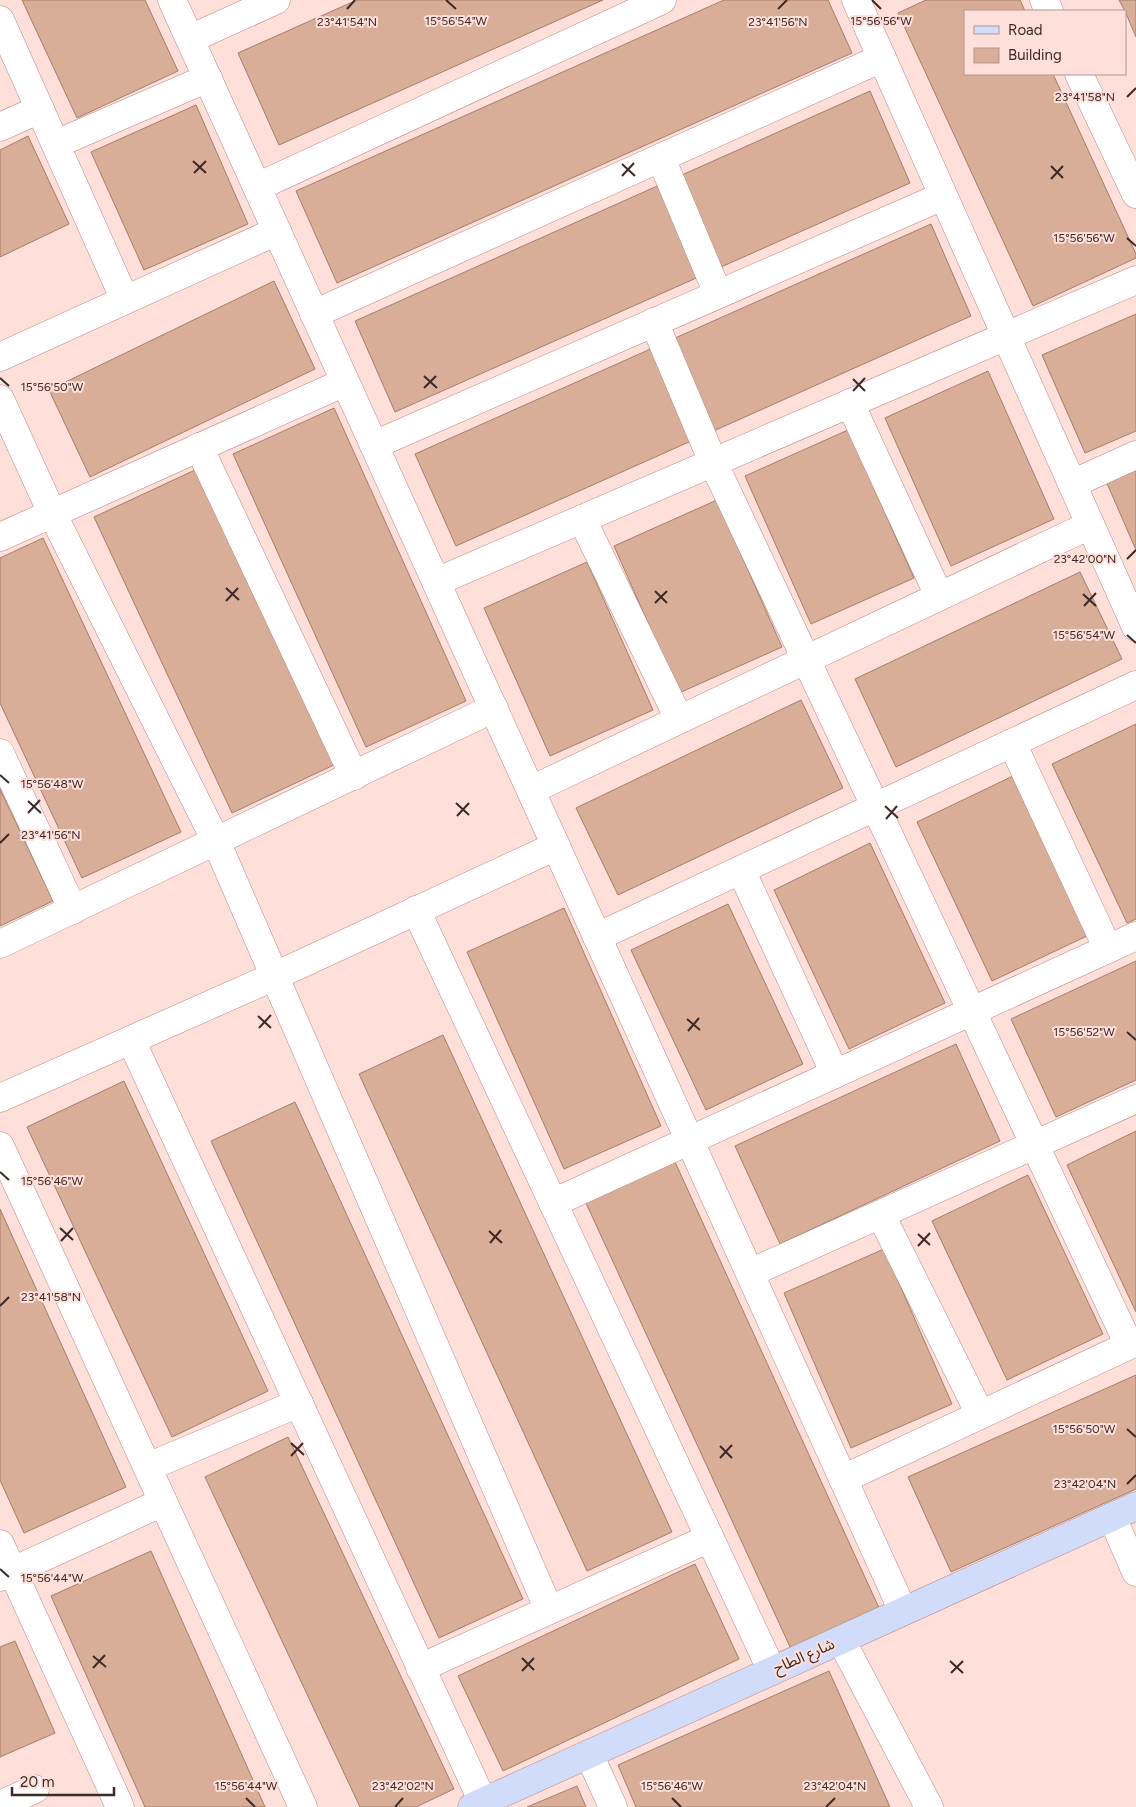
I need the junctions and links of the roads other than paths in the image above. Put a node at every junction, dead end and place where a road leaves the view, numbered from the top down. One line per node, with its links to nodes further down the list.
1 (172, 0): 6 (street)
2 (276, 0): 6 (street)
3 (662, 0): 14 (street)
4 (858, 1): 7 (street)
5 (0, 20): 10 (street)
6 (190, 39): 9 (street)
7 (882, 58): 13 (street); 16 (street)
8 (1079, 75): 15 (street)
9 (208, 78): 12 (street); 14 (street)
10 (40, 109): 11 (street); 12 (street)
11 (0, 127)
12 (56, 144): 20 (street)
13 (661, 158): 19 (street); 21 (street)
14 (257, 188): 17 (street)
15 (1136, 194)
16 (943, 196): 19 (street); 23 (street)
17 (277, 231): 20 (street); 21 (street)
18 (1136, 280): 23 (street)
19 (718, 294): 22 (street)
20 (125, 300): 24 (street)
21 (314, 314): 25 (street)
22 (654, 322): 28 (street); 31 (street)
23 (1006, 336): 27 (street); 32 (street)
24 (0, 357)
25 (345, 382): 28 (street); 29 (street)
26 (0, 399): 33 (street)
27 (850, 404): 31 (street); 38 (street)
28 (374, 445): 37 (street)
29 (200, 447): 33 (street); 46 (street)
30 (1136, 455): 32 (street)
31 (713, 462): 34 (street); 40 (street)
32 (1072, 484): 35 (street)
33 (52, 513): 36 (street); 49 (street)
34 (582, 519): 37 (street); 43 (street)
35 (1090, 525): 38 (street); 39 (street)
36 (0, 536)
37 (436, 582): 42 (street)
38 (939, 596): 40 (street)
39 (1133, 614)
40 (806, 659): 43 (street); 48 (street)
41 (1136, 685): 44 (street)
42 (494, 708): 46 (street); 47 (street)
43 (679, 719): 47 (street)
44 (1012, 743): 48 (street); 57 (street)
45 (0, 753): 52 (street)
46 (354, 776): 49 (street)
47 (530, 790): 50 (street)
48 (875, 806): 51 (street); 59 (street)
49 (216, 841): 52 (street); 58 (street)
50 (556, 846): 53 (street); 55 (street)
51 (741, 870): 55 (street); 61 (street)
52 (74, 910): 56 (street)
53 (416, 910): 58 (street); 67 (street)
54 (1136, 936): 57 (street)
55 (597, 937): 64 (street)
56 (0, 944)
57 (1108, 949): 59 (street)
58 (275, 976): 60 (street); 81 (street)
59 (971, 1011): 61 (street); 65 (street)
60 (131, 1040): 62 (street); 71 (street)
61 (835, 1074): 64 (street)
62 (0, 1098)
63 (1136, 1099): 65 (street)
64 (690, 1140): 67 (street); 69 (street)
65 (1034, 1145): 68 (street); 70 (street)
66 (0, 1146): 73 (street)
67 (553, 1203): 77 (street)
68 (881, 1214): 69 (street); 72 (street)
69 (750, 1273): 74 (street)
70 (1132, 1344): 72 (street)
71 (298, 1403): 73 (street); 84 (street)
72 (980, 1414): 74 (street)
73 (148, 1467): 75 (street)
74 (843, 1479): 82 (street)
75 (163, 1502): 80 (street); 91 (street)
76 (1124, 1511): 79 (street); 82 (street, شارع الطاح)
77 (710, 1538): 81 (street); 85 (street)
78 (0, 1544): 80 (street)
79 (1136, 1572)
80 (6, 1574): 90 (street)
81 (549, 1610): 84 (street)
82 (903, 1611): 83 (street, شارع الطاح)
83 (841, 1640): 85 (street, شارع الطاح); 93 (street)
84 (420, 1668): 88 (street)
85 (772, 1671): 86 (street, شارع الطاح)
86 (589, 1754): 88 (street, شارع الطاح); 92 (street)
87 (35, 1789): 89 (street)
88 (477, 1804)
89 (0, 1805)
90 (120, 1807)
91 (303, 1807)
92 (613, 1807)
93 (929, 1807)

